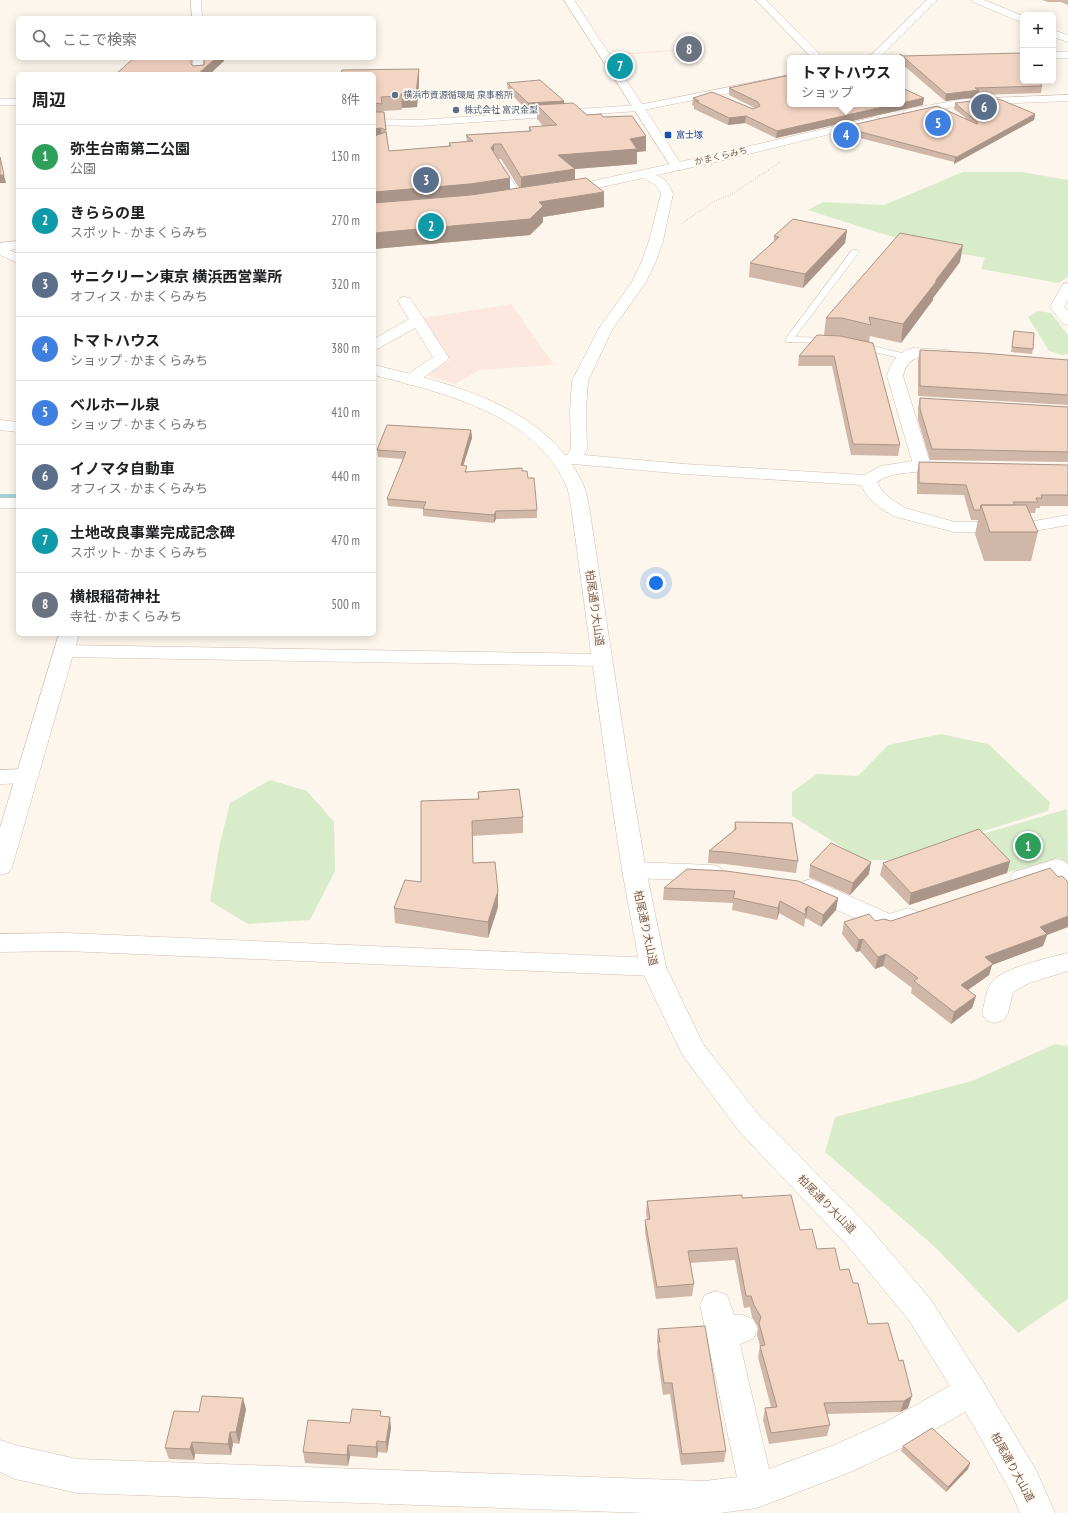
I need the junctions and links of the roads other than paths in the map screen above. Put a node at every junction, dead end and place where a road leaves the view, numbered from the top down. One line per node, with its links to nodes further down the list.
1 (196, 0): 8 (street)
2 (569, 0): 26 (street)
3 (761, 0): 14 (street)
4 (932, 0): 15 (street)
5 (976, 0): 9 (street)
6 (990, 0): 7 (street)
7 (1020, 13)
8 (197, 16)
9 (1020, 19)
10 (1056, 28): 11 (street)
11 (1068, 33)
12 (1056, 34): 13 (street)
13 (1068, 39)
14 (815, 55)
15 (876, 55)
16 (1056, 55): 17 (street)
17 (1068, 55)
18 (198, 60): 19 (street)
19 (199, 72)
20 (787, 79): 21 (street)
21 (713, 93): 25 (street); 26 (street)
22 (1068, 98): 29 (street, かまくらみち)
23 (0, 102): 24 (street)
24 (16, 102)
25 (733, 103)
26 (638, 108): 27 (street); 29 (street)
27 (376, 122)
28 (497, 165): 33 (lane)
29 (677, 166): 30 (street, かまくらみち)
30 (646, 174): 31 (street, かまくらみち); 51 (street)
31 (556, 193)
32 (534, 196): 33 (street)
33 (519, 198): 34 (street)
34 (506, 200)
35 (16, 245): 36 (street)
36 (0, 247)
37 (0, 250): 39 (street)
38 (855, 252): 46 (lane)
39 (16, 258)
40 (1068, 288): 43 (street)
41 (405, 301): 42 (street)
42 (417, 321): 44 (street); 48 (street)
43 (1068, 321)
44 (376, 344)
45 (964, 355): 46 (street)
46 (907, 357): 52 (street)
47 (376, 371): 48 (street, 柏尾通り大山道)
48 (410, 380): 51 (street, 柏尾通り大山道)
49 (0, 425): 50 (street)
50 (16, 427)
51 (568, 461): 52 (street); 57 (street, 柏尾通り大山道)
52 (867, 480): 55 (street)
53 (0, 503): 54 (street)
54 (16, 503)
55 (1068, 520)
56 (67, 643): 57 (street); 58 (street)
57 (602, 660): 61 (street, 柏尾通り大山道)
58 (28, 776): 59 (street); 60 (street)
59 (0, 777)
60 (0, 867)
61 (634, 870): 62 (street); 69 (street, 柏尾通り大山道)
62 (733, 874)
63 (1068, 879): 65 (street)
64 (793, 882): 66 (street)
65 (1005, 884)
66 (925, 911)
67 (0, 943): 69 (street)
68 (1068, 962): 70 (street)
69 (653, 967): 72 (street, 柏尾通り大山道)
70 (995, 1013)
71 (727, 1321): 74 (street)
72 (971, 1391): 74 (street); 75 (street, 柏尾通り大山道)
73 (0, 1456): 74 (street)
74 (757, 1491)
75 (1038, 1513)

